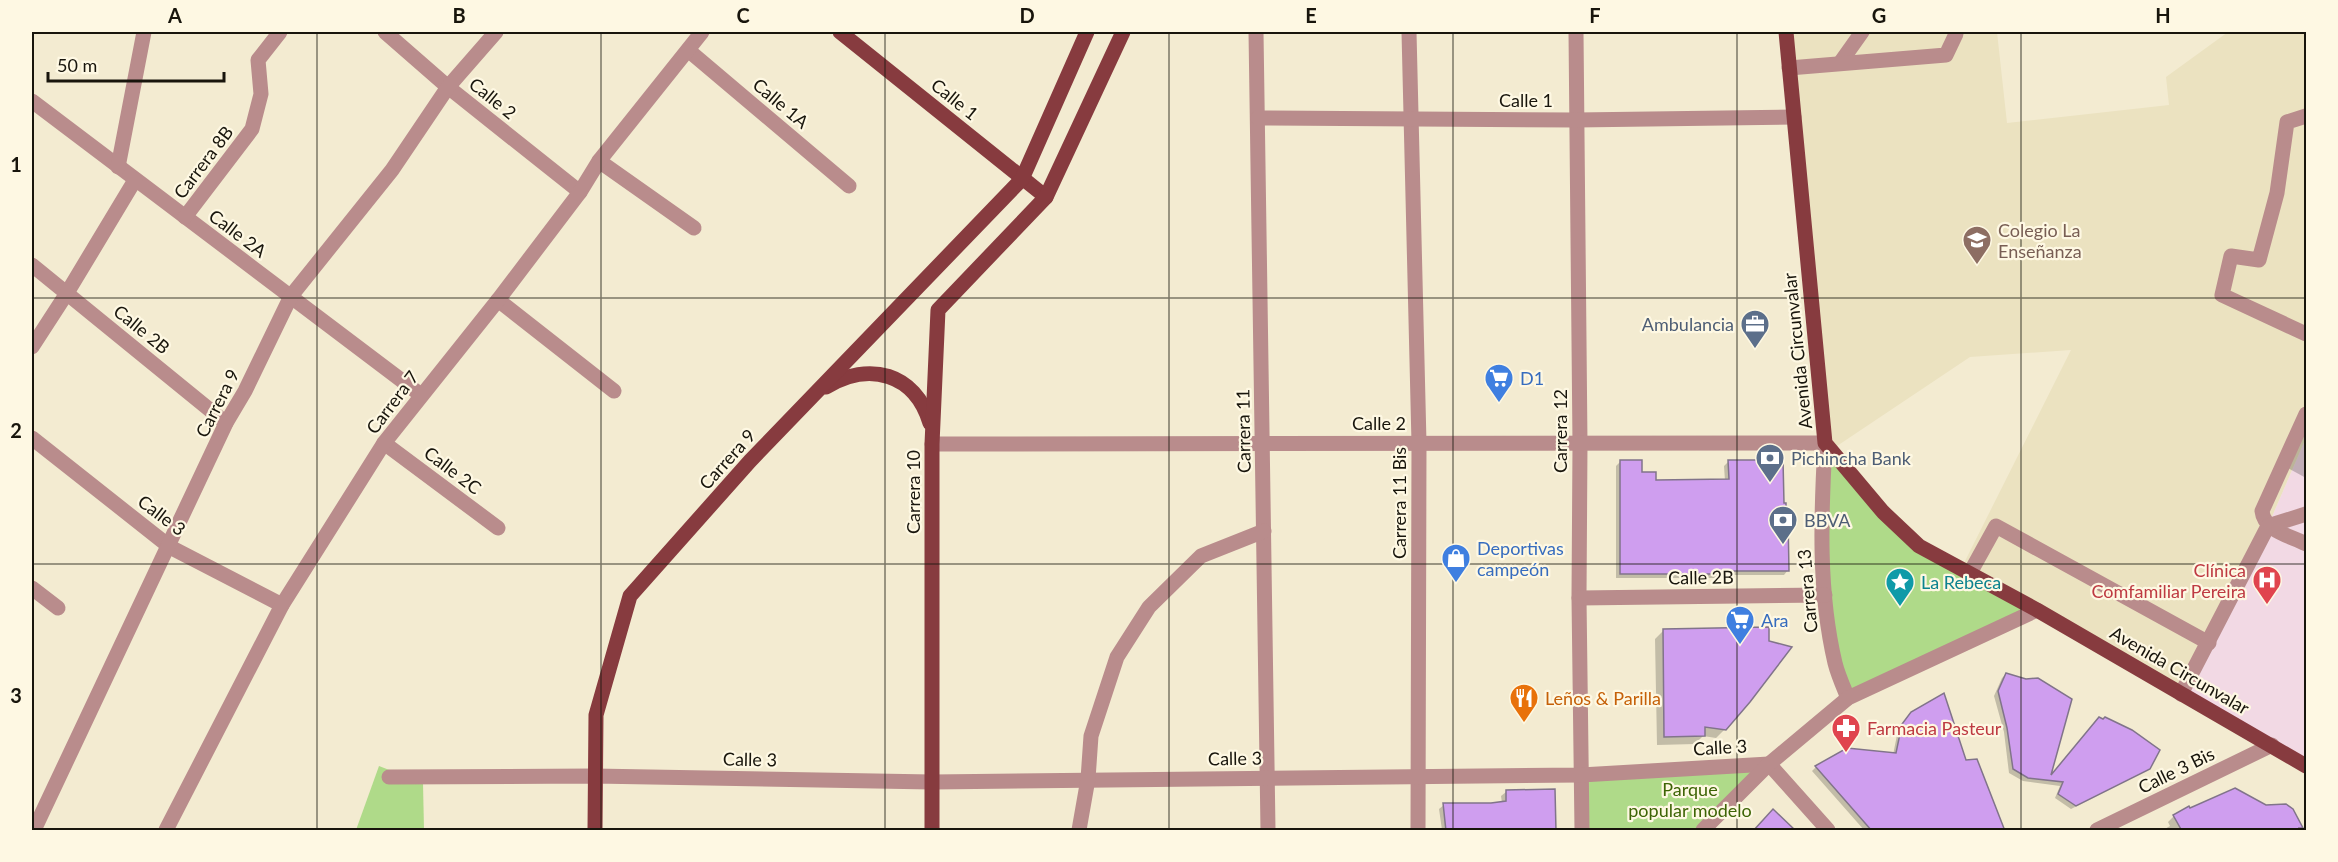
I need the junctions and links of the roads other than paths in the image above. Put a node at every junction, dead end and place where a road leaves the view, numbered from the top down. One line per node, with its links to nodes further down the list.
1 (144, 32): 26 (street)
2 (280, 32): 32 (street, Carrera 8B)
3 (385, 32): 18 (street, Calle 2)
4 (496, 32): 18 (street, Carrera 9)
5 (702, 32): 15 (street, Carrera 7)
6 (840, 32): 27 (main road, Calle 1)
7 (1087, 32): 27 (main road)
8 (1123, 32): 31 (main road, Carrera 10)
9 (1256, 32): 22 (street, Carrera 11)
10 (1409, 32): 23 (street, Carrera 11 Bis)
11 (1576, 32): 24 (street, Carrera 12)
12 (1786, 32): 17 (main road, Avenida Circunvalar)
13 (1862, 32): 16 (street)
14 (1955, 32): 16 (street)
15 (688, 50): 25 (street, Carrera 7); 29 (street, Calle 1A)
16 (1840, 63): 17 (street)
17 (1789, 68): 21 (main road, Avenida Circunvalar)
18 (448, 87): 30 (street, Calle 2); 36 (street, Carrera 9)
19 (32, 101): 26 (street, Calle 2A)
20 (2307, 116): 38 (street)
21 (1794, 117): 24 (street, Calle 1); 51 (main road, Avenida Circunvalar)
22 (1257, 118): 23 (street, Calle 1); 46 (street, Carrera 11)
23 (1411, 118): 24 (street, Calle 1); 48 (street, Carrera 11 Bis)
24 (1576, 120): 50 (street, Carrera 12)
25 (599, 161): 30 (street, Carrera 7); 33 (street)
26 (118, 167): 28 (street, Calle 2A)
27 (1022, 179): 31 (main road, Calle 1); 42 (main road, Carrera 9)
28 (135, 180): 32 (street, Calle 2A); 35 (street)
29 (849, 186)
30 (580, 192): 37 (street, Carrera 7)
31 (1046, 197): 49 (main road, Carrera 10)
32 (185, 217): 36 (street, Calle 2A)
33 (693, 228)
34 (32, 265): 35 (street, Calle 2B)
35 (67, 293): 39 (street); 44 (street, Calle 2B)
36 (291, 296): 41 (street, Calle 2A); 44 (street, Carrera 9)
37 (498, 300): 40 (street); 41 (street, Carrera 7)
38 (2307, 334)
39 (32, 347)
40 (614, 391)
41 (421, 394): 47 (street, Carrera 7)
42 (811, 397): 49 (main road); 73 (main road, Carrera 9)
43 (2307, 414): 53 (street)
44 (226, 423): 57 (street, Carrera 9)
45 (32, 438): 57 (street, Calle 3)
46 (1262, 442): 48 (street, Calle 2); 49 (street, Calle 2); 55 (street, Carrera 11)
47 (384, 443): 54 (street, Calle 2C); 62 (street, Carrera 7)
48 (1419, 443): 50 (street, Calle 2); 71 (street, Carrera 11 Bis)
49 (932, 444): 77 (main road, Carrera 10)
50 (1580, 444): 51 (street, Calle 2); 61 (street, Carrera 12)
51 (1828, 446): 58 (main road, Avenida Circunvalar); 60 (street, Carrera 13)
52 (2307, 514): 53 (street)
53 (2268, 526): 56 (street); 65 (street)
54 (498, 528)
55 (1264, 531): 75 (street, Carrera 11); 76 (street)
56 (2307, 543)
57 (170, 547): 62 (street, Calle 3); 78 (street, Carrera 9)
58 (1970, 573): 64 (main road, Avenida Circunvalar); 65 (street)
59 (32, 588): 63 (street)
60 (1825, 595): 61 (street, Calle 2B); 67 (street, Carrera 13)
61 (1579, 598): 72 (street, Carrera 12)
62 (282, 605): 79 (street, Carrera 7)
63 (58, 608)
64 (2037, 610): 66 (main road, Avenida Circunvalar); 67 (street, Calle 3)
65 (2209, 643): 66 (street)
66 (2181, 694): 68 (main road, Avenida Circunvalar)
67 (1848, 698): 69 (street, Calle 3)
68 (2272, 745): 70 (main road, Avenida Circunvalar); 88 (street, Calle 3 Bis)
69 (1769, 764): 72 (street, Calle 3); 86 (street); 87 (street)
70 (2307, 766)
71 (1419, 775): 72 (street, Calle 3); 75 (street, Calle 3); 84 (street, Carrera 11 Bis)
72 (1581, 775): 85 (street, Carrera 12)
73 (594, 776): 74 (street, Calle 3); 77 (street, Calle 3); 80 (main road, Carrera 9)
74 (389, 777)
75 (1267, 777): 76 (street, Calle 3); 83 (street, Carrera 11)
76 (1088, 779): 77 (street, Calle 3); 82 (street)
77 (932, 782): 81 (main road, Carrera 10)
78 (34, 831)
79 (166, 831)
80 (594, 831)
81 (932, 831)
82 (1079, 831)
83 (1268, 831)
84 (1418, 831)
85 (1582, 831)
86 (1703, 831)
87 (1828, 831)
88 (2097, 831)

